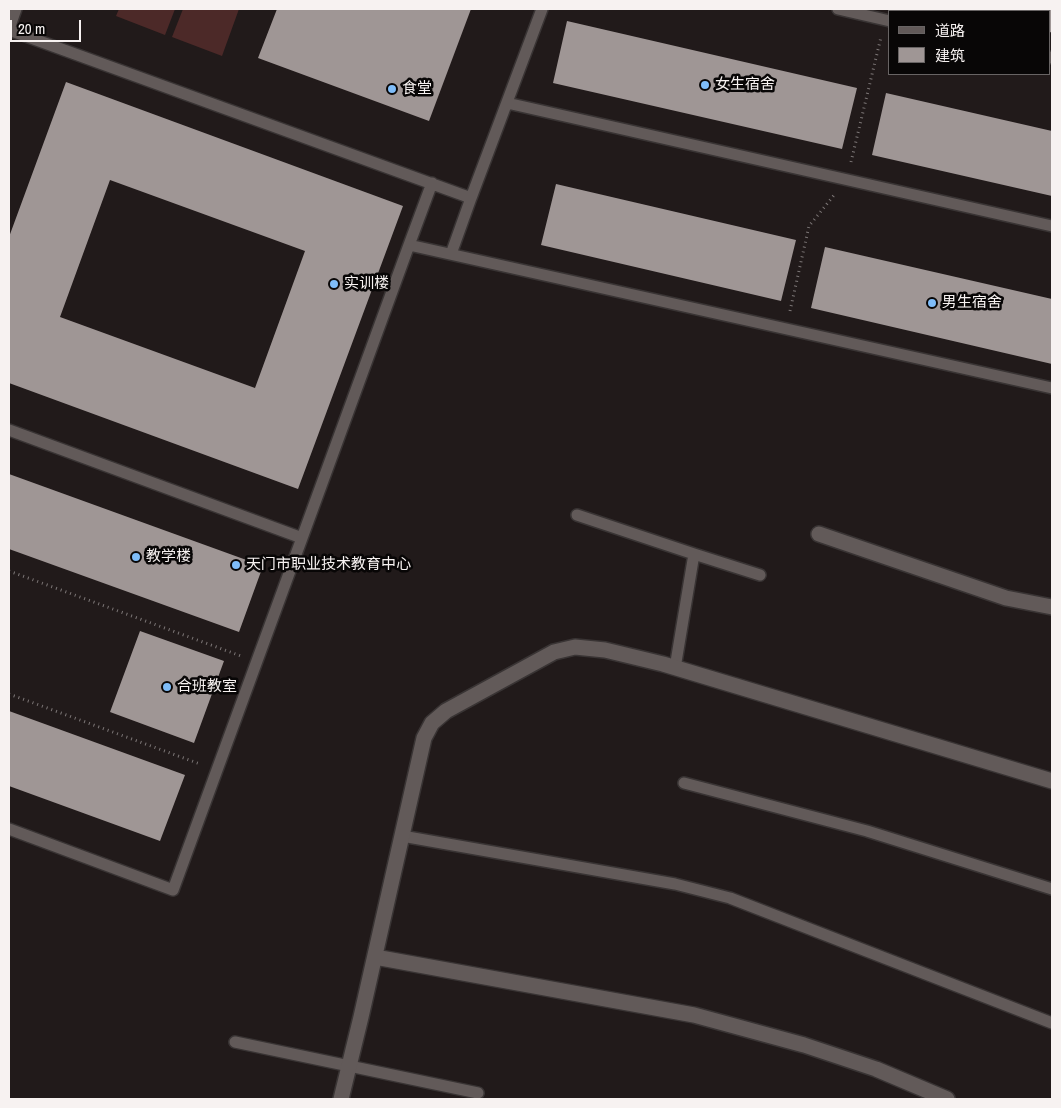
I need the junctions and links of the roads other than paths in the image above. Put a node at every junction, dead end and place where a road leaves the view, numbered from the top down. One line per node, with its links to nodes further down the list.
1 (16, 9): 5 (lane)
2 (542, 9): 6 (lane)
3 (838, 9): 4 (lane)
4 (888, 20)
5 (9, 30): 7 (lane)
6 (507, 103): 8 (lane); 9 (lane)
7 (432, 183): 8 (lane); 10 (lane)
8 (471, 198): 11 (lane)
9 (1052, 226)
10 (409, 245): 11 (lane); 16 (lane)
11 (451, 254): 12 (lane)
12 (1052, 388)
13 (9, 430): 16 (lane)
14 (576, 515): 17 (lane)
15 (820, 534): 19 (street)
16 (302, 538): 23 (lane)
17 (694, 554): 18 (lane); 20 (lane)
18 (760, 575)
19 (1052, 607)
20 (675, 668): 21 (street); 24 (street)
21 (1052, 781)
22 (684, 783): 25 (lane)
23 (9, 829)
24 (402, 836): 26 (street); 27 (lane)
25 (1052, 889)
26 (375, 958): 29 (street); 32 (street)
27 (1052, 1023)
28 (235, 1042): 29 (lane)
29 (349, 1066): 30 (lane); 31 (street)
30 (478, 1093)
31 (341, 1099)
32 (947, 1099)

